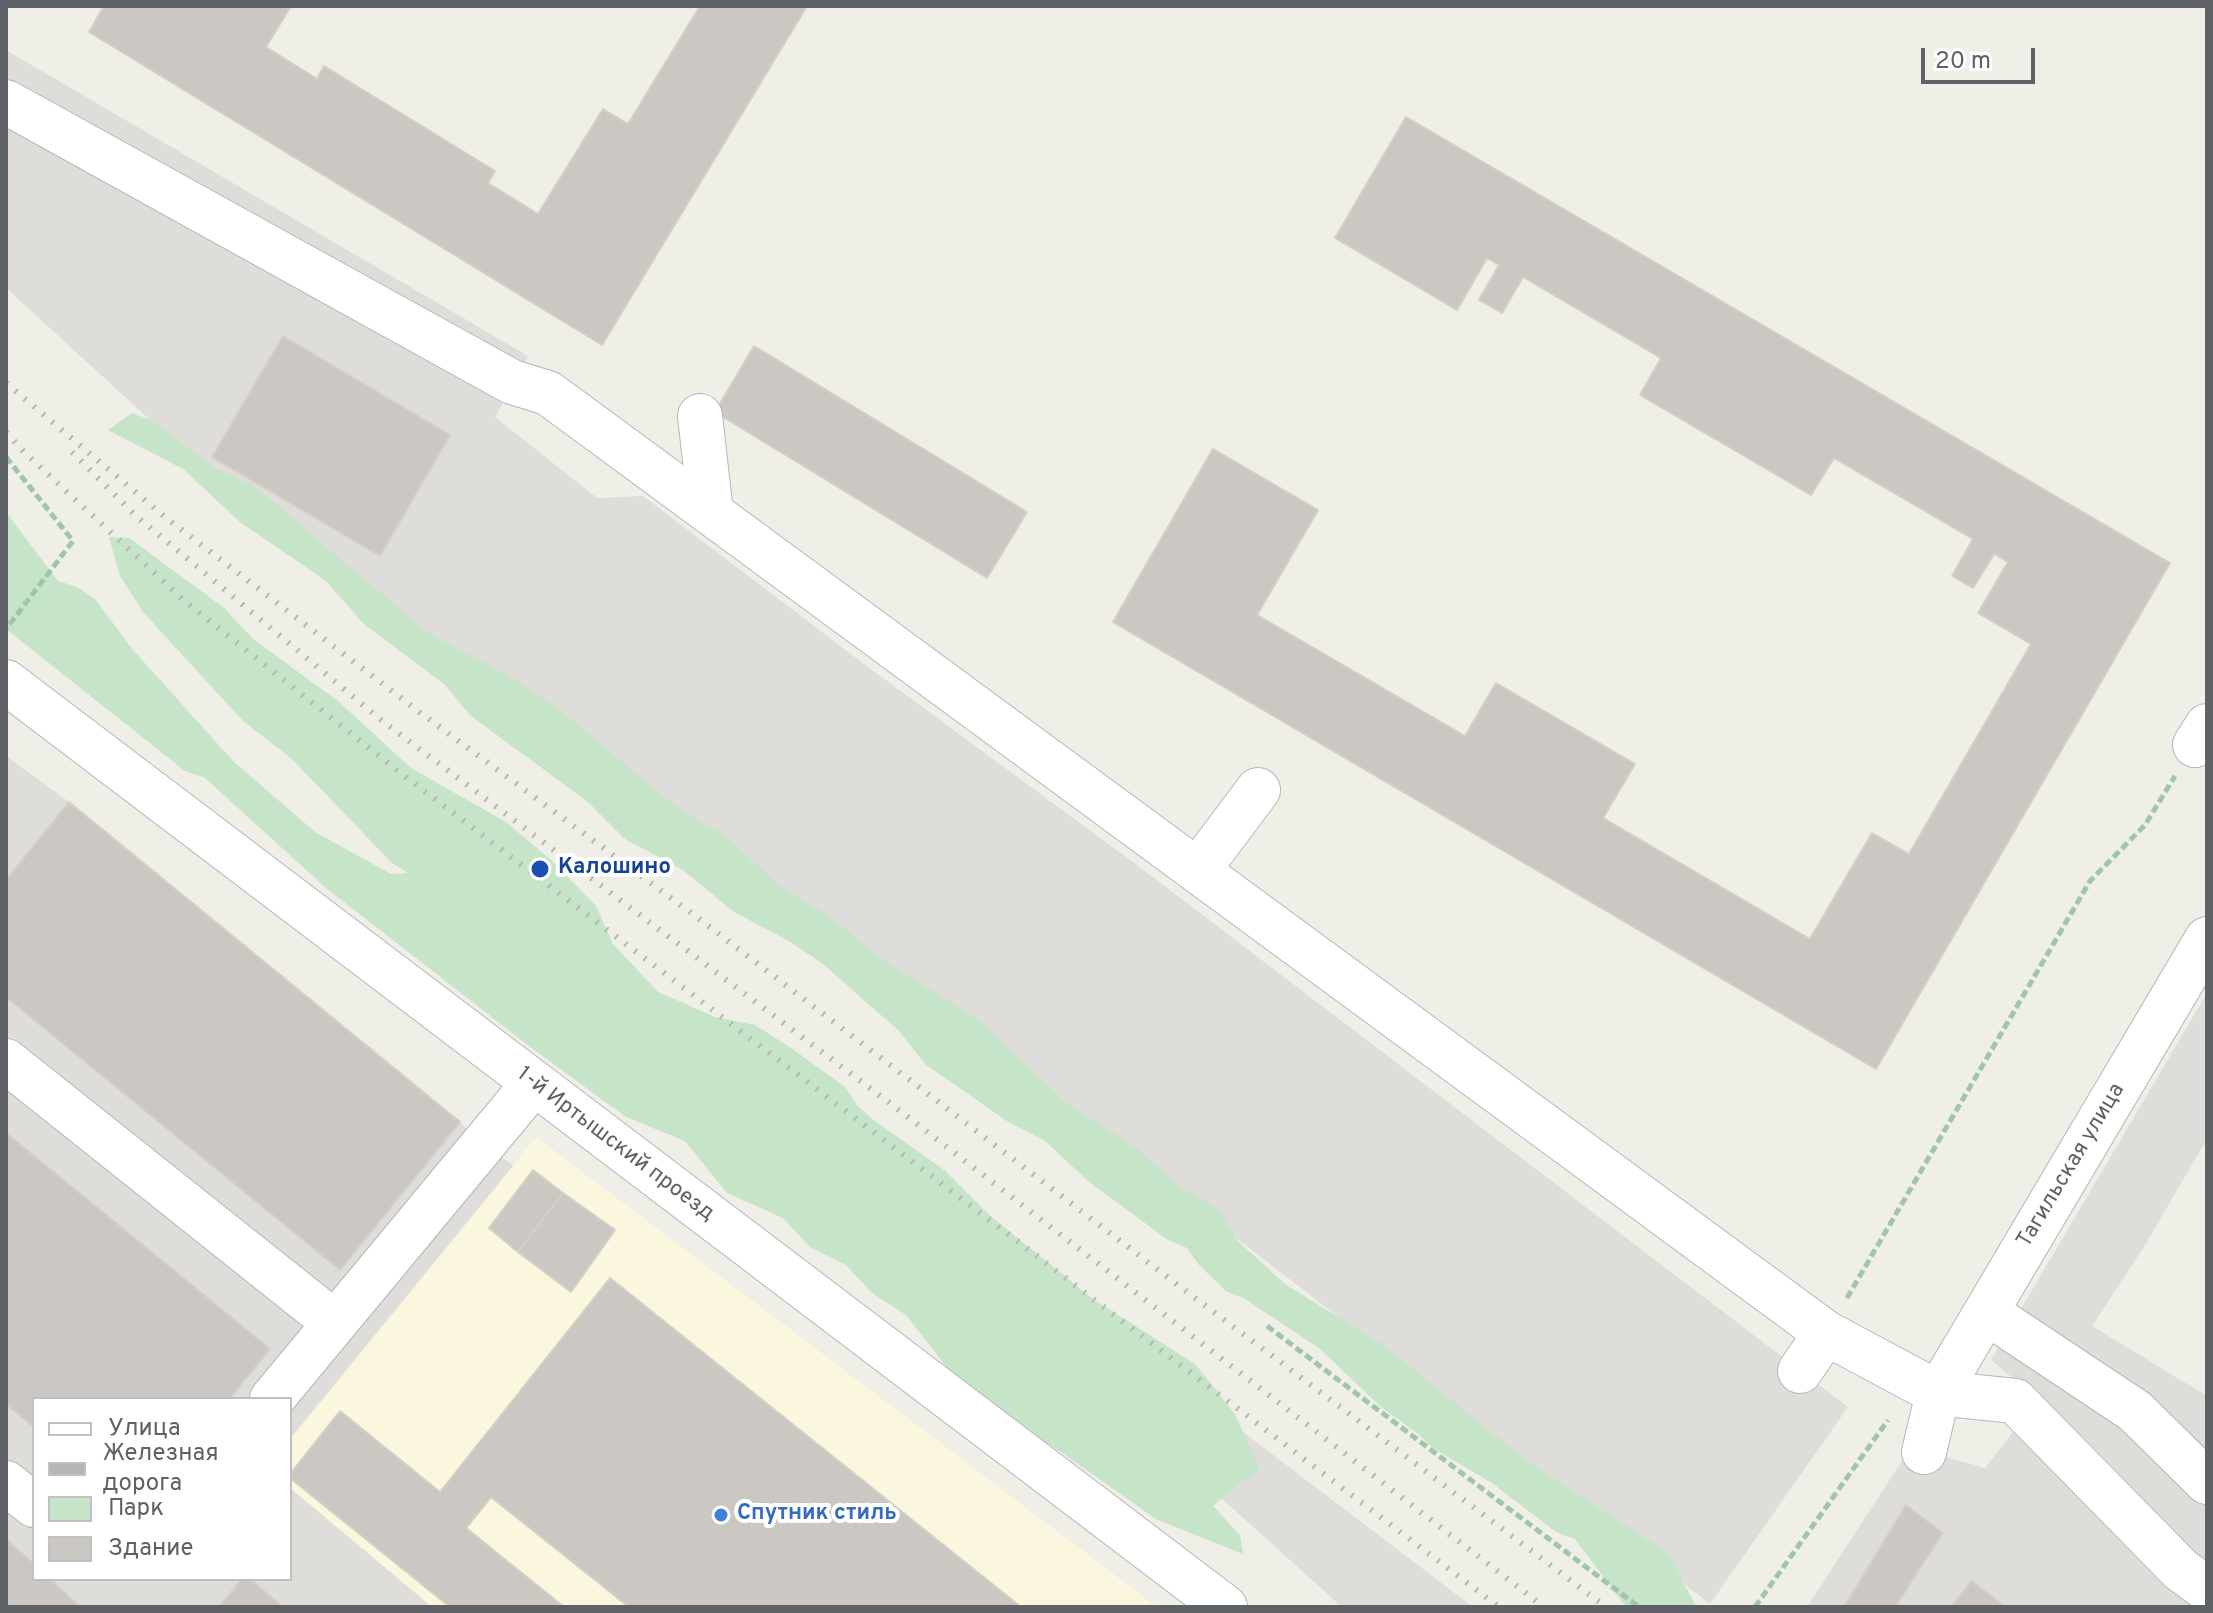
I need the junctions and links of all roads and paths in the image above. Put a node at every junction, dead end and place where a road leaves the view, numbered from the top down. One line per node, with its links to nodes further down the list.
1 (6, 102): 4 (street)
2 (700, 416): 4 (street)
3 (6, 457): 5 (path)
4 (711, 513): 9 (street)
5 (6, 629)
6 (6, 682): 12 (street, 1-й Иртышский проезд)
7 (2201, 736): 16 (path)
8 (1258, 790): 9 (street)
9 (1198, 870): 16 (street)
10 (2207, 939): 13 (street, Тагильская улица)
11 (6, 1061): 14 (street)
12 (534, 1083): 14 (street); 25 (street, 1-й Иртышский проезд)
13 (1986, 1312): 18 (street, Тагильская улица); 21 (street)
14 (335, 1323): 19 (street)
15 (1267, 1326): 26 (path)
16 (1826, 1333): 17 (street); 18 (street)
17 (1800, 1371)
18 (1938, 1393): 20 (street, Тагильская улица); 24 (street); 27 (path)
19 (274, 1397)
20 (1924, 1452)
21 (2207, 1482)
22 (6, 1483): 23 (street)
23 (32, 1503)
24 (2207, 1589)
25 (1225, 1607)
26 (1639, 1607)
27 (1755, 1607)

